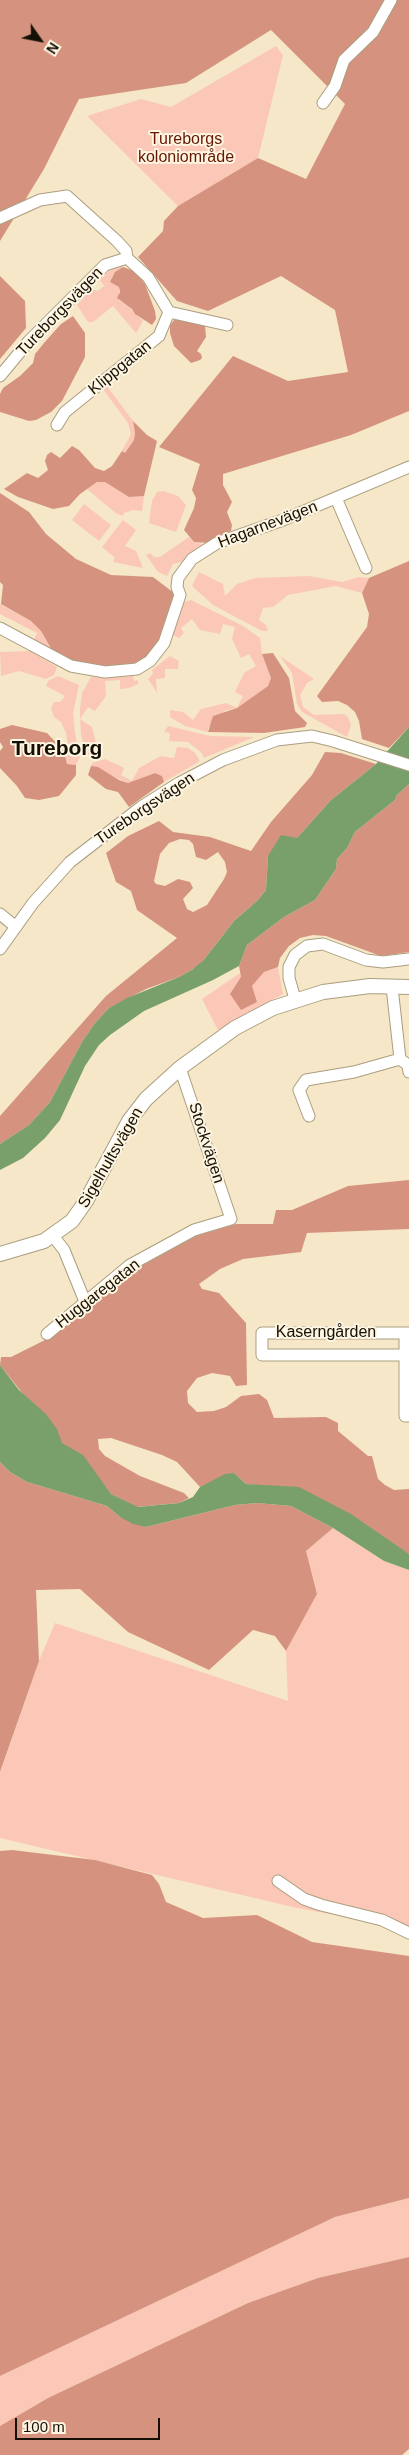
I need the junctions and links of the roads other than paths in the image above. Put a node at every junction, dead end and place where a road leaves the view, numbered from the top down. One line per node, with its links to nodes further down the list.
1 (391, 0): 2 (street)
2 (324, 103)
3 (0, 218): 4 (street)
4 (127, 258): 5 (street); 7 (street, Tureborgsvägen)
5 (169, 312): 6 (street); 8 (street, Klippgatan)
6 (227, 326)
7 (0, 376)
8 (57, 425)
9 (409, 468): 10 (street, Hagarnevägen)
10 (336, 498): 11 (street); 12 (street, Hagarnevägen)
11 (366, 568)
12 (0, 628)
13 (409, 765): 15 (street, Tureborgsvägen)
14 (0, 914): 15 (street)
15 (16, 927): 16 (street, Tureborgsvägen)
16 (0, 949)
17 (409, 959): 20 (street)
18 (392, 987): 19 (street, Sigelhultsvägen); 20 (street, Sigelhultsvägen); 21 (street)
19 (409, 987)
20 (295, 999): 22 (street, Sigelhultsvägen)
21 (400, 1059): 23 (street); 24 (street)
22 (180, 1068): 25 (street, Stockvägen); 26 (street, Sigelhultsvägen)
23 (409, 1072)
24 (309, 1116)
25 (231, 1219): 28 (street, Huggaregatan)
26 (53, 1236): 27 (street, Sigelhultsvägen); 28 (street)
27 (0, 1254)
28 (86, 1304): 30 (street, Huggaregatan)
29 (407, 1333): 31 (street); 31 (street, Kaserngården)
30 (47, 1334)
31 (407, 1355): 32 (street)
32 (407, 1416)
33 (278, 1881): 34 (street)
34 (409, 1933)

